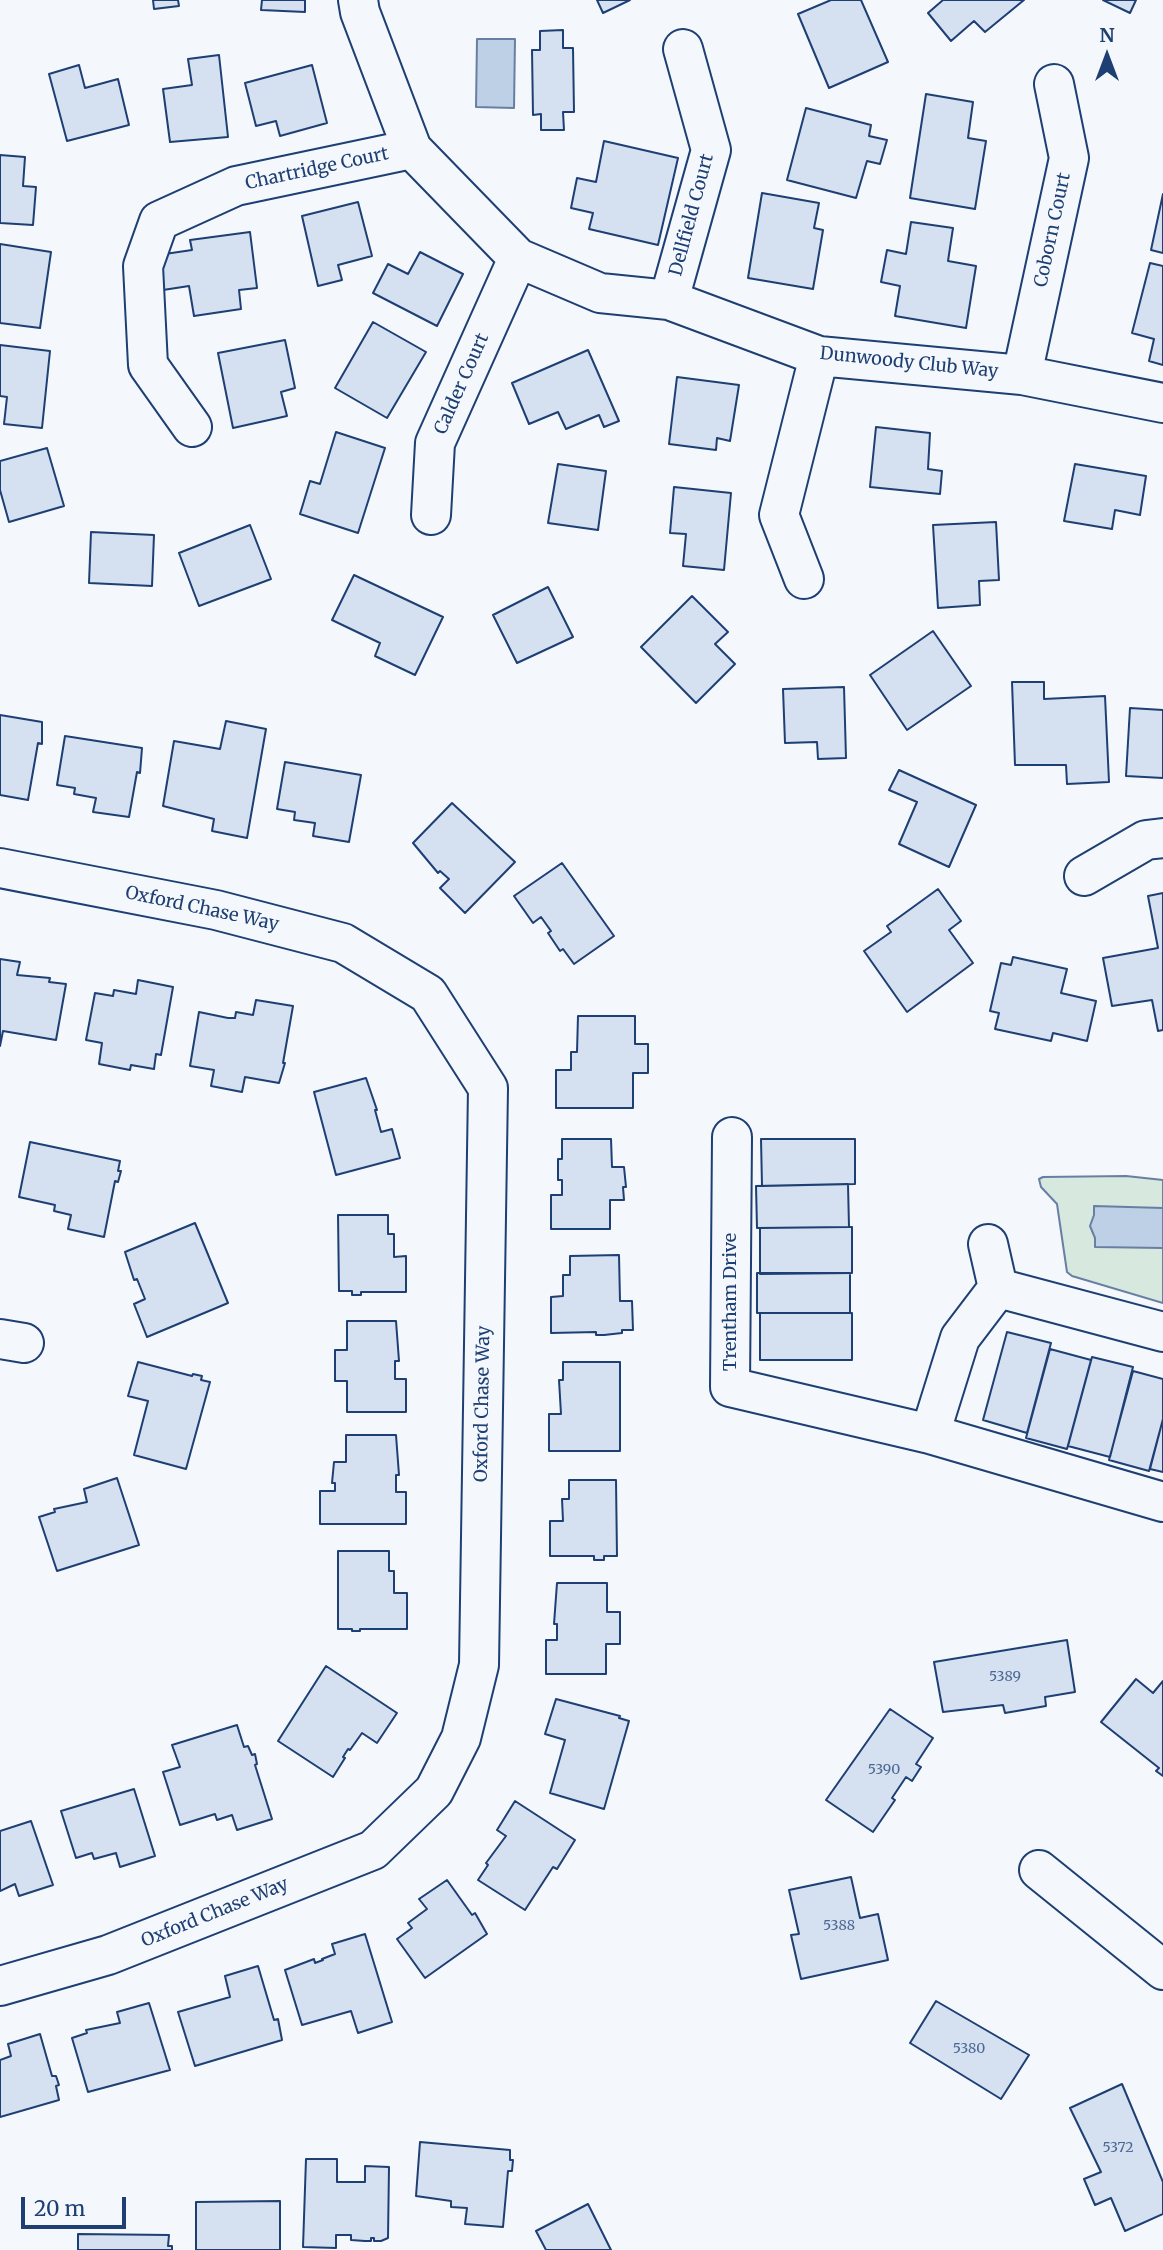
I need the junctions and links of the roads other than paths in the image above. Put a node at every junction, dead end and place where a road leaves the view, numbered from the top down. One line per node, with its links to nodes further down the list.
1 (358, 0): 4 (street, Dunwoody Club Way)
2 (683, 49): 6 (street, Dellfield Court)
3 (1054, 84): 8 (street, Coborn Court)
4 (412, 149): 5 (street, Dunwoody Club Way); 10 (street, Chartridge Court)
5 (518, 258): 6 (street, Dunwoody Club Way); 11 (street, Calder Court)
6 (669, 300): 7 (street, Dunwoody Club Way)
7 (819, 356): 8 (street, Dunwoody Club Way); 12 (street)
8 (1022, 375): 9 (street, Dunwoody Club Way)
9 (1163, 403)
10 (192, 427)
11 (431, 515)
12 (804, 579)
13 (1163, 838): 15 (street)
14 (0, 868): 24 (street, Oxford Chase Way)
15 (1084, 876)
16 (732, 1137): 20 (street, Trentham Drive)
17 (988, 1244): 18 (street)
18 (998, 1288): 19 (street); 20 (street)
19 (1163, 1332)
20 (930, 1434): 21 (street, Trentham Drive)
21 (1163, 1502)
22 (1039, 1870): 23 (street)
23 (1163, 1970)
24 (0, 1986)

